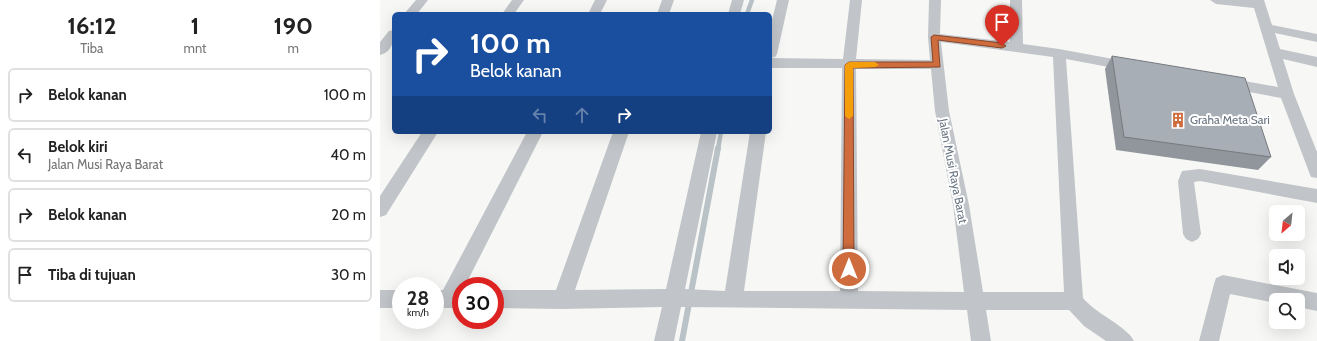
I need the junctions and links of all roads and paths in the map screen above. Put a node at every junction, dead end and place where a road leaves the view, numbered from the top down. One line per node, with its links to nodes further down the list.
1 (422, 0): 12 (street)
2 (518, 0): 13 (street)
3 (601, 0): 14 (street)
4 (668, 0): 15 (street)
5 (738, 0): 16 (street)
6 (783, 0): 21 (street)
7 (856, 0): 28 (street)
8 (935, 0): 19 (street, Jalan Musi Raya Barat)
9 (1016, 0): 22 (street)
10 (1216, 0): 11 (street)
11 (1259, 2): 17 (street)
12 (412, 12)
13 (509, 12)
14 (595, 12)
15 (664, 12)
16 (735, 12)
17 (1268, 28): 20 (street); 25 (street)
18 (392, 36): 23 (street)
19 (934, 37): 22 (street); 29 (street, Jalan Musi Raya Barat)
20 (1317, 38)
21 (772, 46)
22 (1017, 47): 24 (street)
23 (380, 51)
24 (1059, 52): 30 (street); 52 (street)
25 (1276, 53): 26 (street); 32 (street)
26 (1317, 62)
27 (772, 63): 28 (street)
28 (849, 65): 29 (street); 50 (street)
29 (938, 65): 51 (street, Jalan Musi Raya Barat)
30 (1141, 68)
31 (1217, 81): 32 (street)
32 (1287, 94): 38 (street)
33 (429, 134): 41 (street)
34 (534, 134): 46 (street)
35 (620, 134): 48 (street)
36 (709, 134): 43 (street)
37 (758, 134): 49 (street)
38 (1314, 156): 39 (street)
39 (1317, 172)
40 (1317, 196): 42 (street)
41 (380, 210)
42 (1192, 234)
43 (676, 298): 48 (street); 49 (street); 54 (street)
44 (380, 299): 45 (street)
45 (392, 299)
46 (448, 299)
47 (504, 299): 48 (street)
48 (562, 300)
49 (733, 300): 50 (street)
50 (849, 300): 51 (street)
51 (975, 301): 52 (street); 55 (street, Jalan Musi Raya Barat)
52 (1074, 301): 56 (street)
53 (1317, 302): 57 (street)
54 (664, 341)
55 (981, 341)
56 (1124, 341)
57 (1209, 341)

